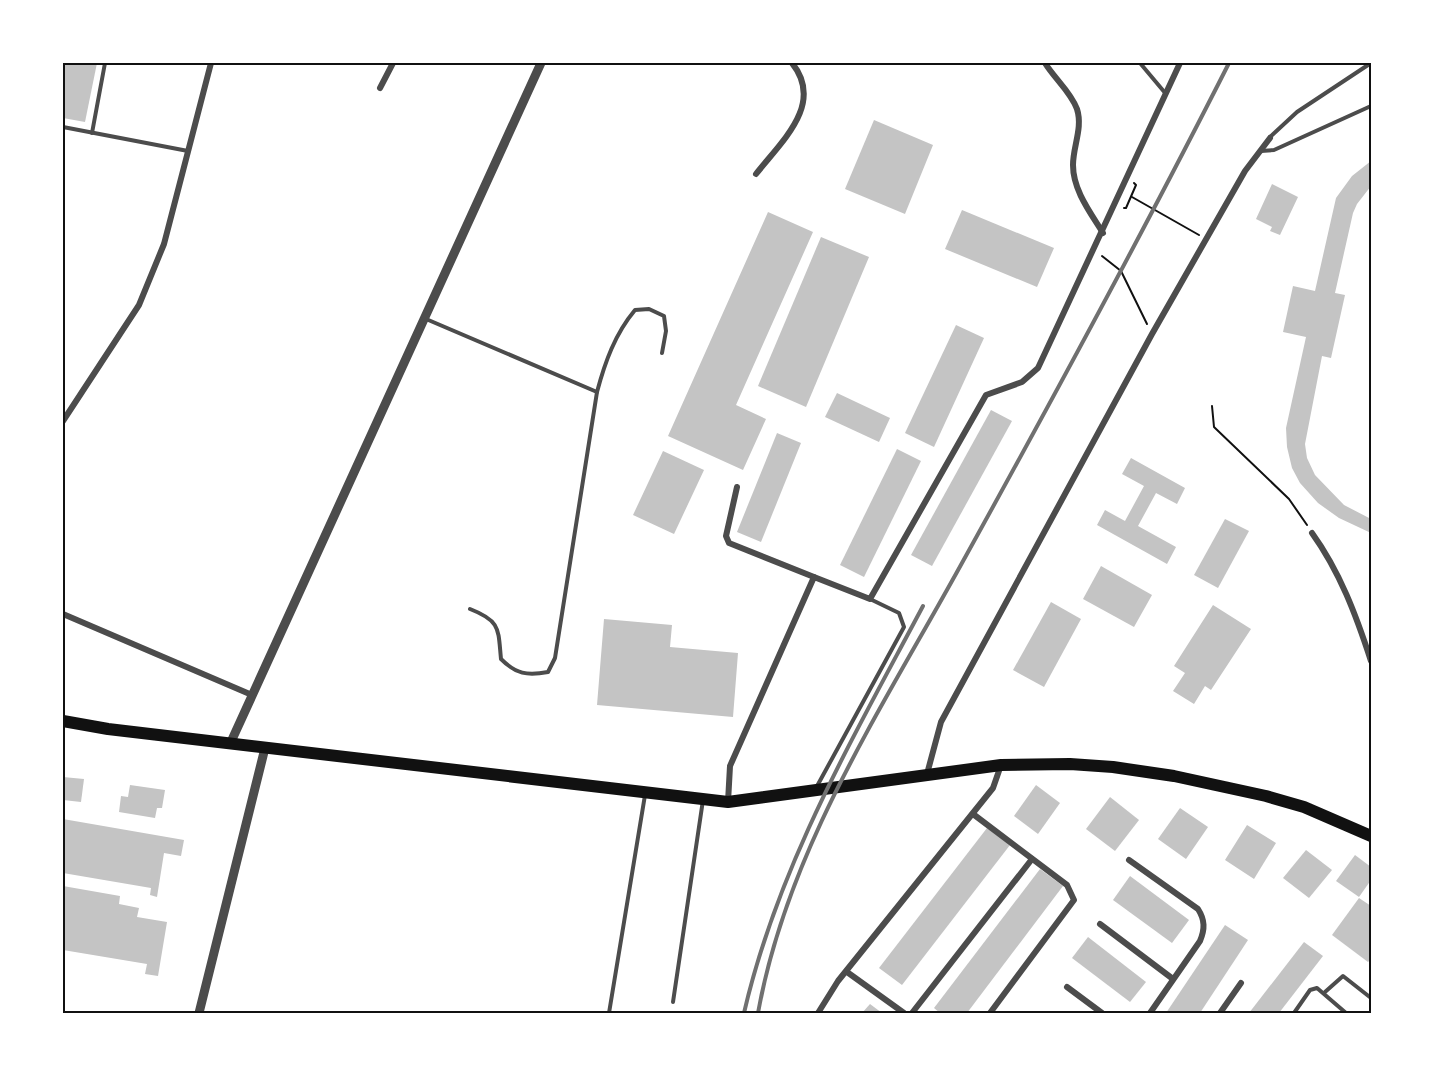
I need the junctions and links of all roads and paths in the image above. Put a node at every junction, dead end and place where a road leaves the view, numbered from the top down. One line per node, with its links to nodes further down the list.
1 (105, 63): 14 (lane)
2 (211, 63): 16 (street)
3 (393, 63): 10 (street)
4 (541, 63): 23 (street)
5 (792, 63): 18 (street)
6 (1045, 63): 20 (street)
7 (1140, 63): 11 (lane)
8 (1180, 63): 11 (street)
9 (1371, 63): 15 (lane)
10 (380, 88)
11 (1166, 94): 20 (street)
12 (1371, 106): 17 (lane)
13 (63, 128): 14 (lane)
14 (92, 133): 16 (lane)
15 (1269, 138): 17 (street)
16 (188, 151): 28 (street)
17 (1261, 151): 21 (street)
18 (756, 174)
19 (1131, 197): 21 (path)
20 (1102, 233): 22 (street)
21 (1206, 239): 24 (street)
22 (1094, 250): 24 (path); 32 (street)
23 (426, 319): 26 (lane); 36 (street)
24 (1152, 334): 41 (street)
25 (662, 353): 26 (lane)
26 (597, 392): 33 (lane)
27 (1212, 406): 30 (path)
28 (63, 421)
29 (737, 487): 31 (street)
30 (1312, 532): 35 (street)
31 (814, 577): 32 (street); 45 (street)
32 (870, 599): 42 (lane)
33 (471, 609)
34 (63, 614): 36 (street)
35 (1371, 661)
36 (252, 695): 38 (street)
37 (63, 721): 38 (main road)
38 (230, 744): 39 (main road)
39 (265, 748): 43 (main road); 58 (street)
40 (1001, 765): 41 (main road); 46 (street); 47 (main road)
41 (927, 774): 42 (main road)
42 (814, 791): 45 (main road)
43 (645, 794): 44 (main road); 59 (lane)
44 (704, 800): 45 (main road); 57 (lane)
45 (728, 802)
46 (973, 814): 48 (street); 51 (street)
47 (1371, 836)
48 (1032, 859): 62 (street); 63 (street)
49 (1129, 860): 52 (street)
50 (1100, 924): 52 (street)
51 (847, 972): 60 (street); 61 (street)
52 (1173, 979): 65 (street)
53 (1241, 983): 66 (street)
54 (1067, 987): 64 (street)
55 (1325, 992): 56 (lane); 67 (lane); 68 (lane)
56 (1371, 998)
57 (673, 1002)
58 (199, 1013)
59 (609, 1013)
60 (818, 1013)
61 (904, 1013)
62 (912, 1013)
63 (990, 1013)
64 (1102, 1013)
65 (1150, 1013)
66 (1220, 1013)
67 (1294, 1013)
68 (1346, 1013)

